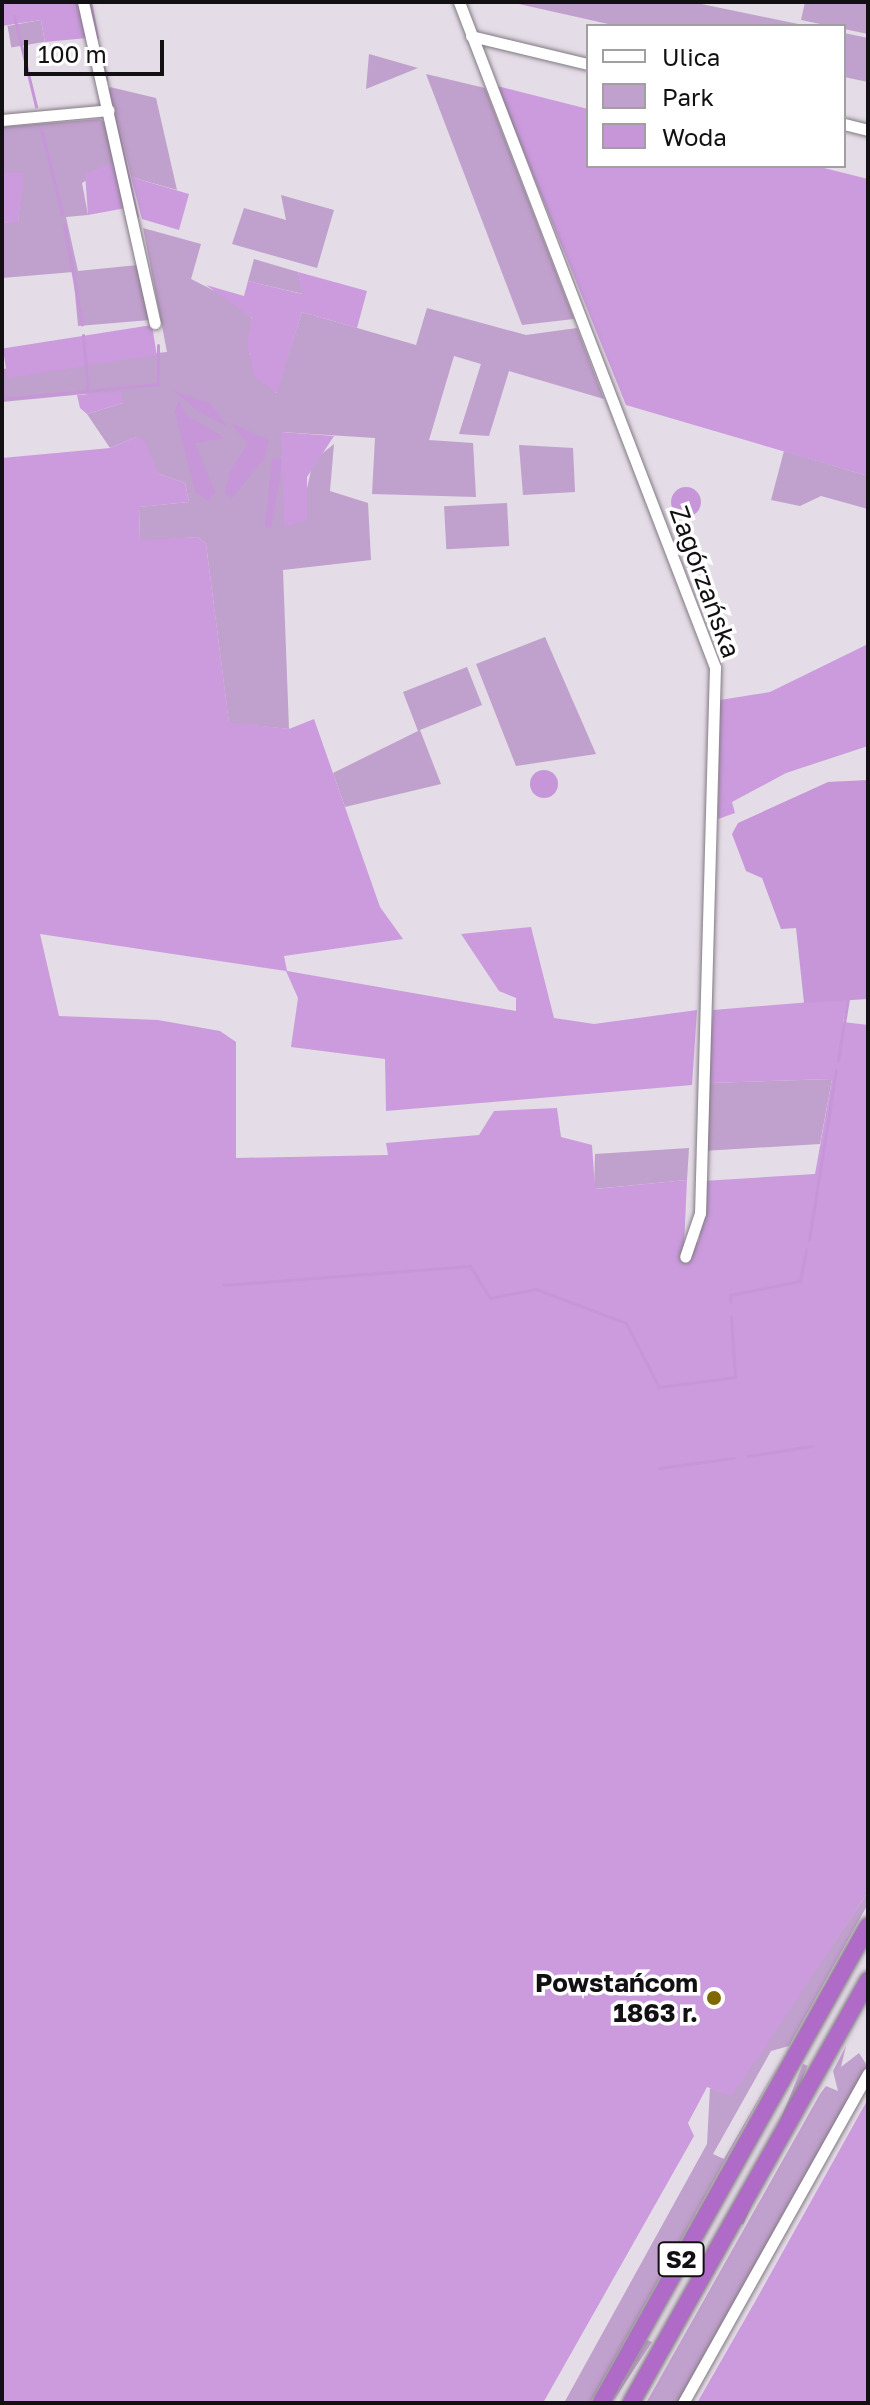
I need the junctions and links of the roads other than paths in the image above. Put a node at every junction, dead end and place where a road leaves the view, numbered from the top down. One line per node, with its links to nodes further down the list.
1 (83, 2): 5 (street)
2 (459, 2): 3 (street, Zagórzańska)
3 (471, 36): 4 (street); 10 (street, Zagórzańska)
4 (586, 64)
5 (109, 110): 6 (street); 9 (street)
6 (2, 120)
7 (846, 124): 8 (street)
8 (868, 130)
9 (155, 323)
10 (685, 1257)
11 (868, 1926): 14 (highway, S2)
12 (868, 1980): 15 (highway, S2)
13 (868, 2073): 16 (street)
14 (601, 2403)
15 (631, 2403)
16 (683, 2403)

